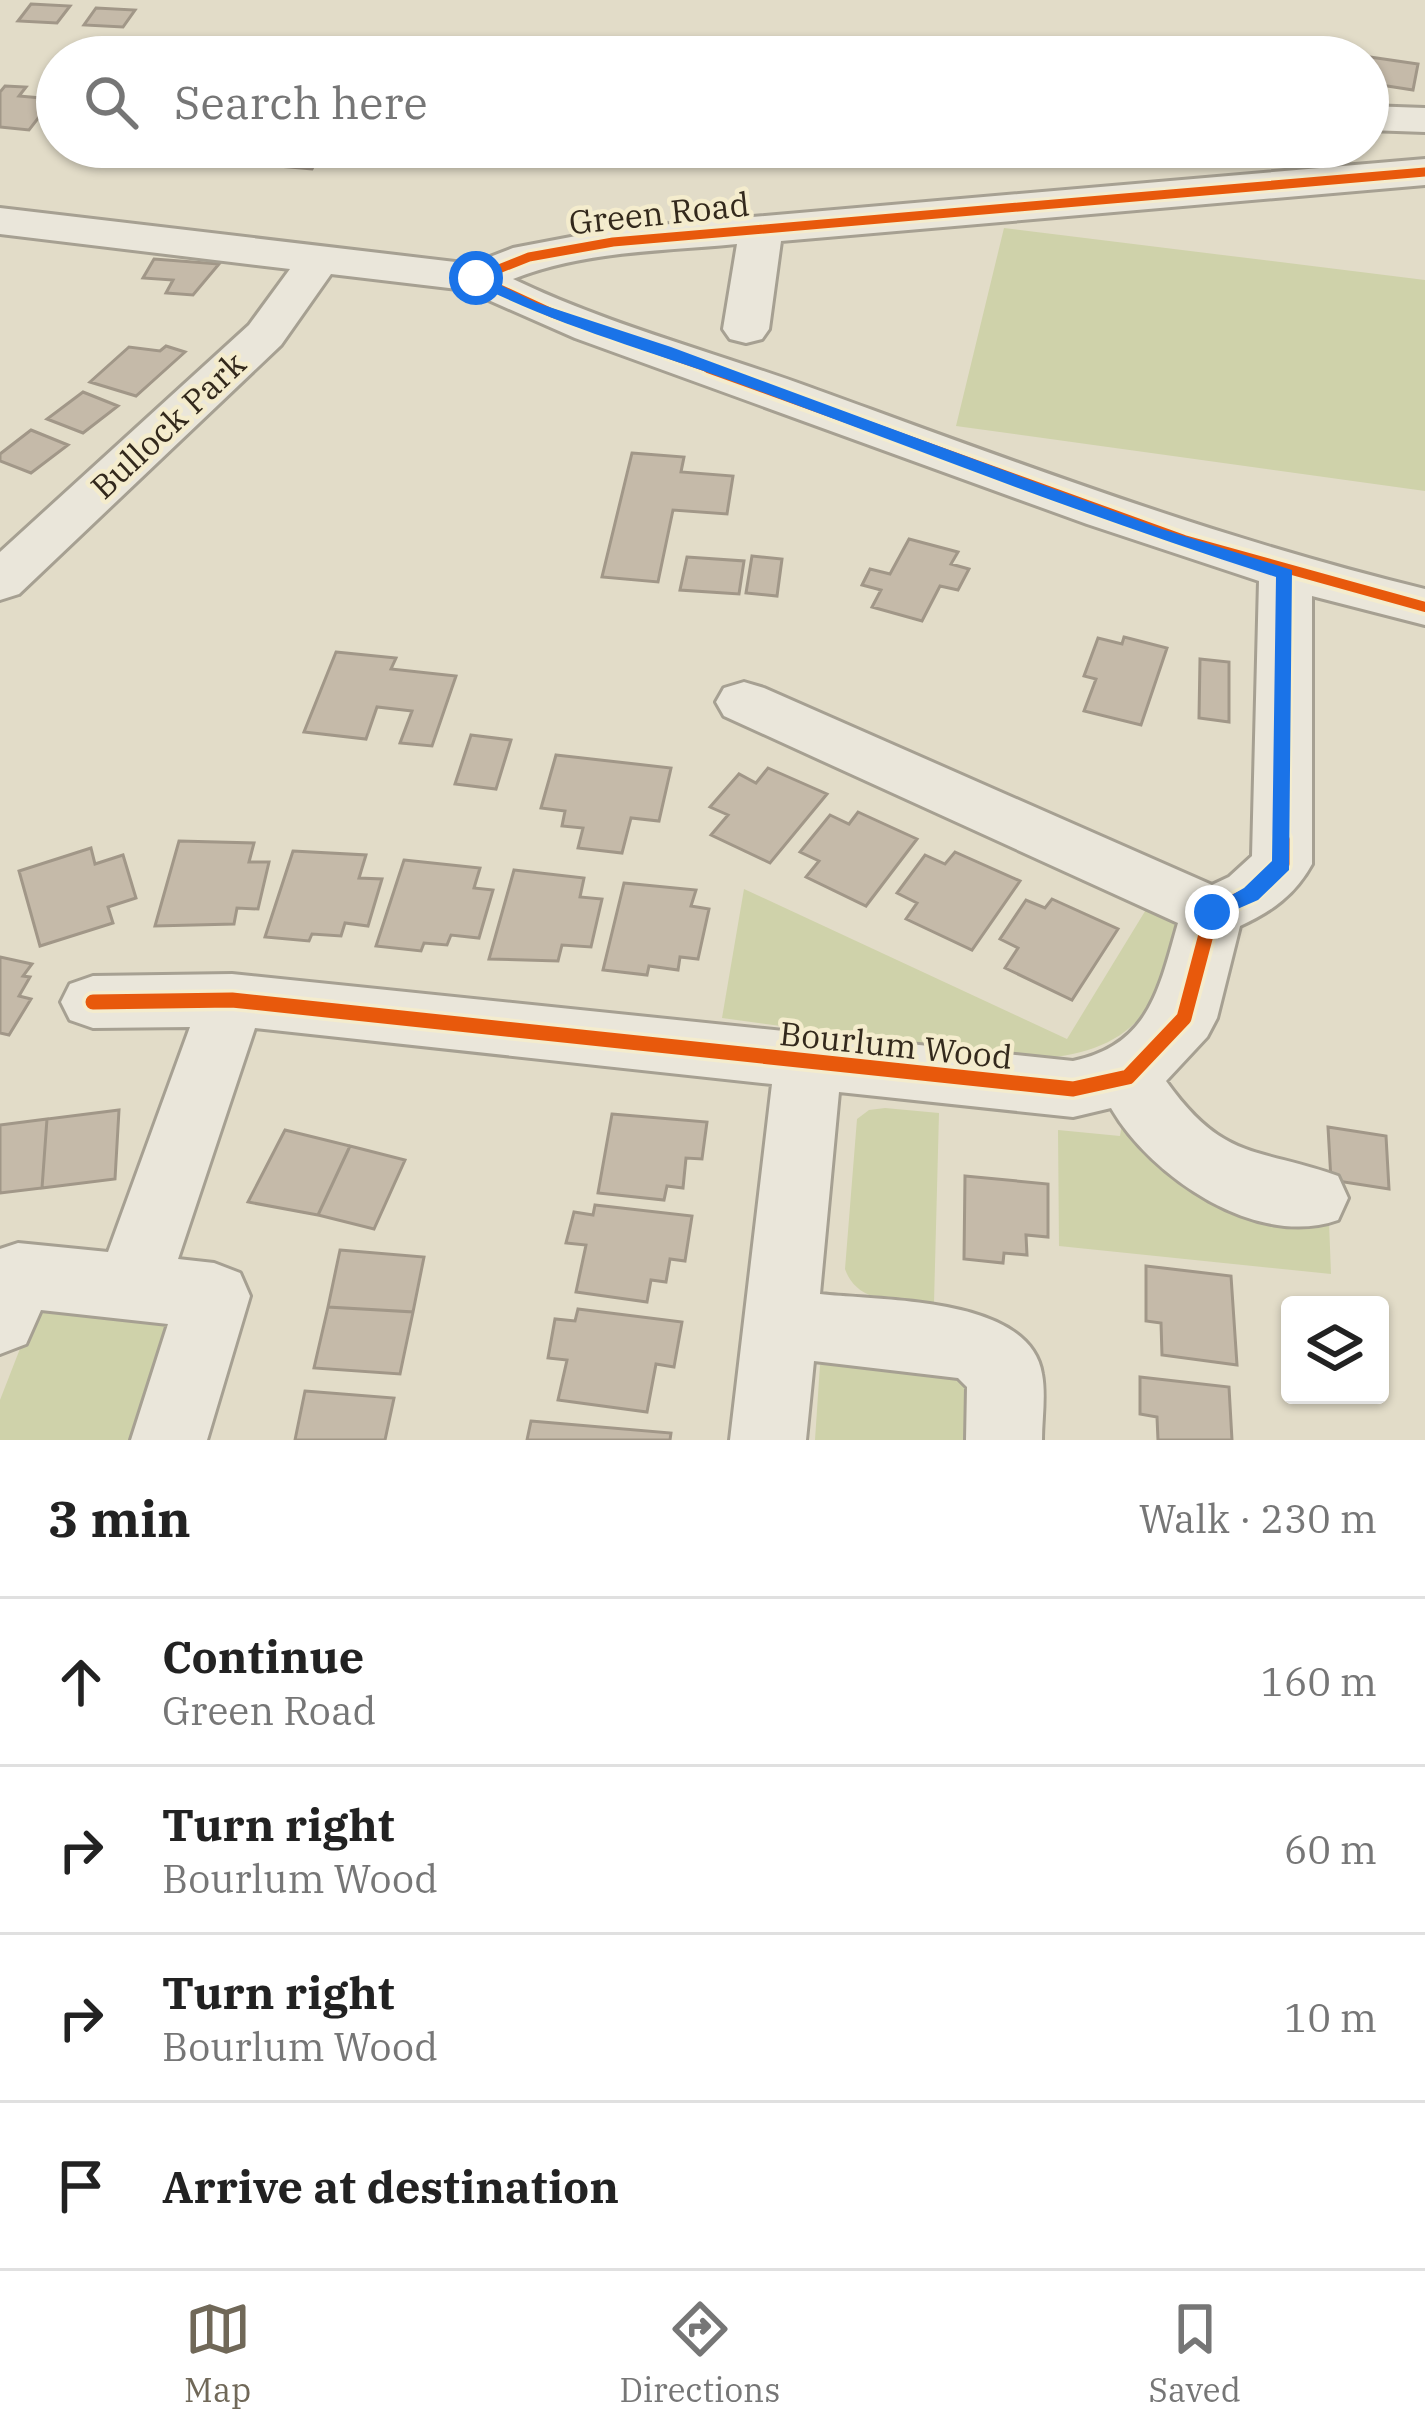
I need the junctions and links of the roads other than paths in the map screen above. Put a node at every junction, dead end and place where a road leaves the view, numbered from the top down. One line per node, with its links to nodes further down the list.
1 (1389, 119): 2 (street)
2 (1425, 120)
3 (1425, 172): 5 (street, Green Road)
4 (0, 221): 6 (street)
5 (761, 230): 7 (street, Green Road); 8 (street)
6 (321, 257): 7 (street); 10 (street, Bullock Park)
7 (476, 278): 9 (street)
8 (746, 329)
9 (1286, 574): 11 (street); 13 (street)
10 (0, 581)
11 (1425, 608)
12 (744, 702): 13 (street)
13 (1212, 912): 17 (street)
14 (232, 1000): 15 (street, Bourlum Wood); 16 (street, Bourlum Wood); 19 (street)
15 (93, 1002)
16 (808, 1064): 17 (street, Bourlum Wood); 21 (street, Bourlum Wood)
17 (1128, 1077): 18 (street)
18 (1312, 1198)
19 (132, 1287): 20 (street); 22 (street)
20 (0, 1320)
21 (779, 1323): 23 (street, Bourlum Wood); 24 (street)
22 (169, 1440)
23 (768, 1440)
24 (1004, 1440)

